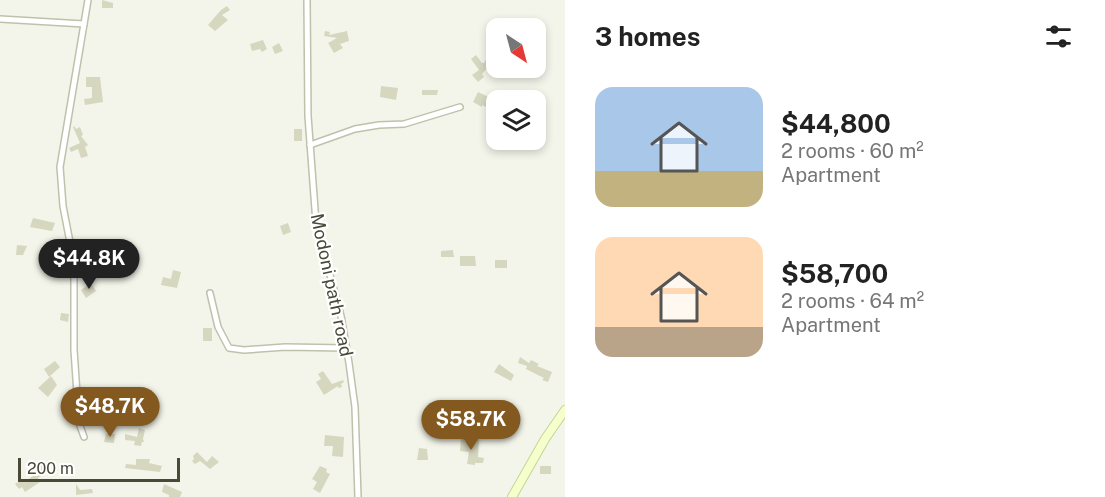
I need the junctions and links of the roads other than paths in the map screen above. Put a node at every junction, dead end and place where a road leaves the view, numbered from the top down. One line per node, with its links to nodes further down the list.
1 (88, 0): 4 (street)
2 (307, 0): 6 (street, Modoni path road)
3 (0, 20): 4 (street)
4 (84, 24): 10 (street)
5 (460, 107): 6 (street)
6 (310, 144): 8 (street, Modoni path road)
7 (210, 292): 8 (street)
8 (346, 348): 11 (street, Modoni path road)
9 (565, 410): 12 (street)
10 (84, 437)
11 (358, 497)
12 (512, 497)

